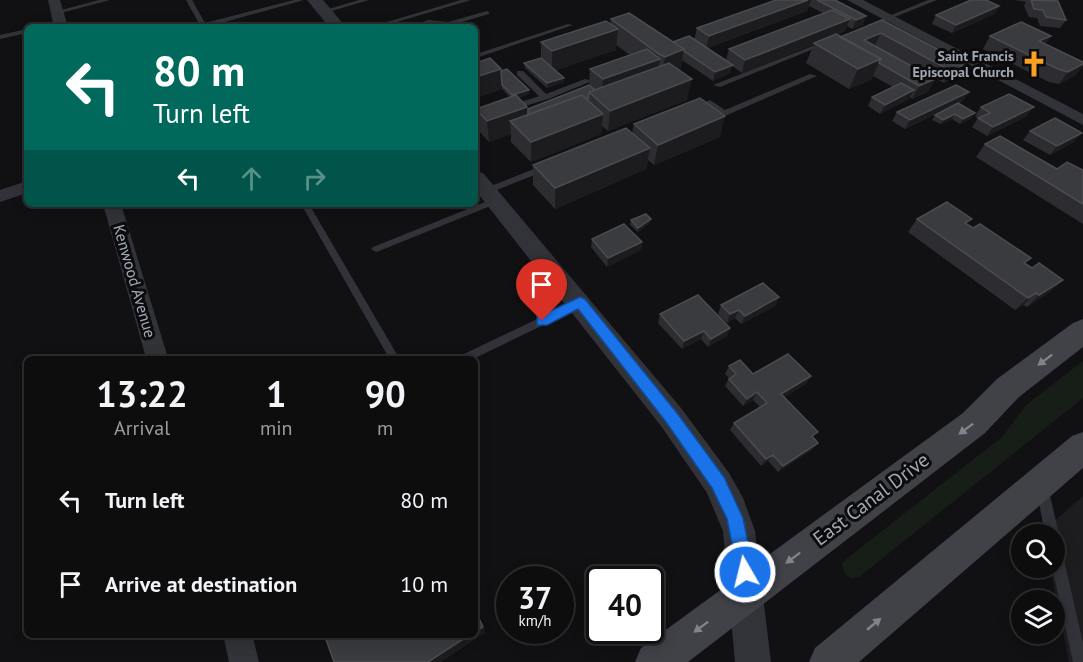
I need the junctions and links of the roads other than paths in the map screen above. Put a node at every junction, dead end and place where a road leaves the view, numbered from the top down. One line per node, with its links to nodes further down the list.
1 (107, 0): 10 (lane)
2 (189, 0): 12 (lane)
3 (301, 0): 13 (lane)
4 (366, 0): 8 (lane)
5 (468, 0): 15 (lane)
6 (853, 0): 11 (street)
7 (934, 0): 11 (lane)
8 (320, 6): 14 (street)
9 (487, 13): 18 (lane)
10 (58, 15)
11 (888, 18): 20 (lane); 32 (street)
12 (203, 24)
13 (211, 24)
14 (335, 24)
15 (384, 24)
16 (422, 24): 17 (lane)
17 (448, 24)
18 (448, 24)
19 (570, 25): 24 (lane)
20 (867, 27)
21 (24, 32): 22 (lane)
22 (0, 37)
23 (835, 39): 28 (lane)
24 (478, 55)
25 (520, 73): 29 (lane)
26 (813, 76): 30 (lane)
27 (588, 81): 29 (lane)
28 (717, 85)
29 (545, 97): 31 (lane)
30 (689, 110)
31 (505, 111)
32 (1083, 120)
33 (550, 165): 35 (lane)
34 (24, 188): 36 (street)
35 (486, 190): 41 (street)
36 (0, 196)
37 (113, 207): 43 (street, Kenwood Avenue)
38 (307, 207): 44 (lane)
39 (454, 207): 40 (lane)
40 (376, 249)
41 (580, 302): 45 (lane); 50 (street)
42 (1083, 331): 50 (main road, East Canal Drive, one-way to 50)
43 (156, 356)
44 (393, 356)
45 (470, 356)
46 (1083, 447): 47 (main road)
47 (1041, 483): 48 (lane); 56 (main road, one-way to 47)
48 (1050, 524)
49 (1061, 578): 52 (lane)
50 (748, 592): 54 (main road, East Canal Drive, one-way to 54); 55 (street)
51 (238, 638): 53 (street)
52 (1080, 656)
53 (244, 662)
54 (655, 662)
55 (753, 662)
56 (829, 662)

